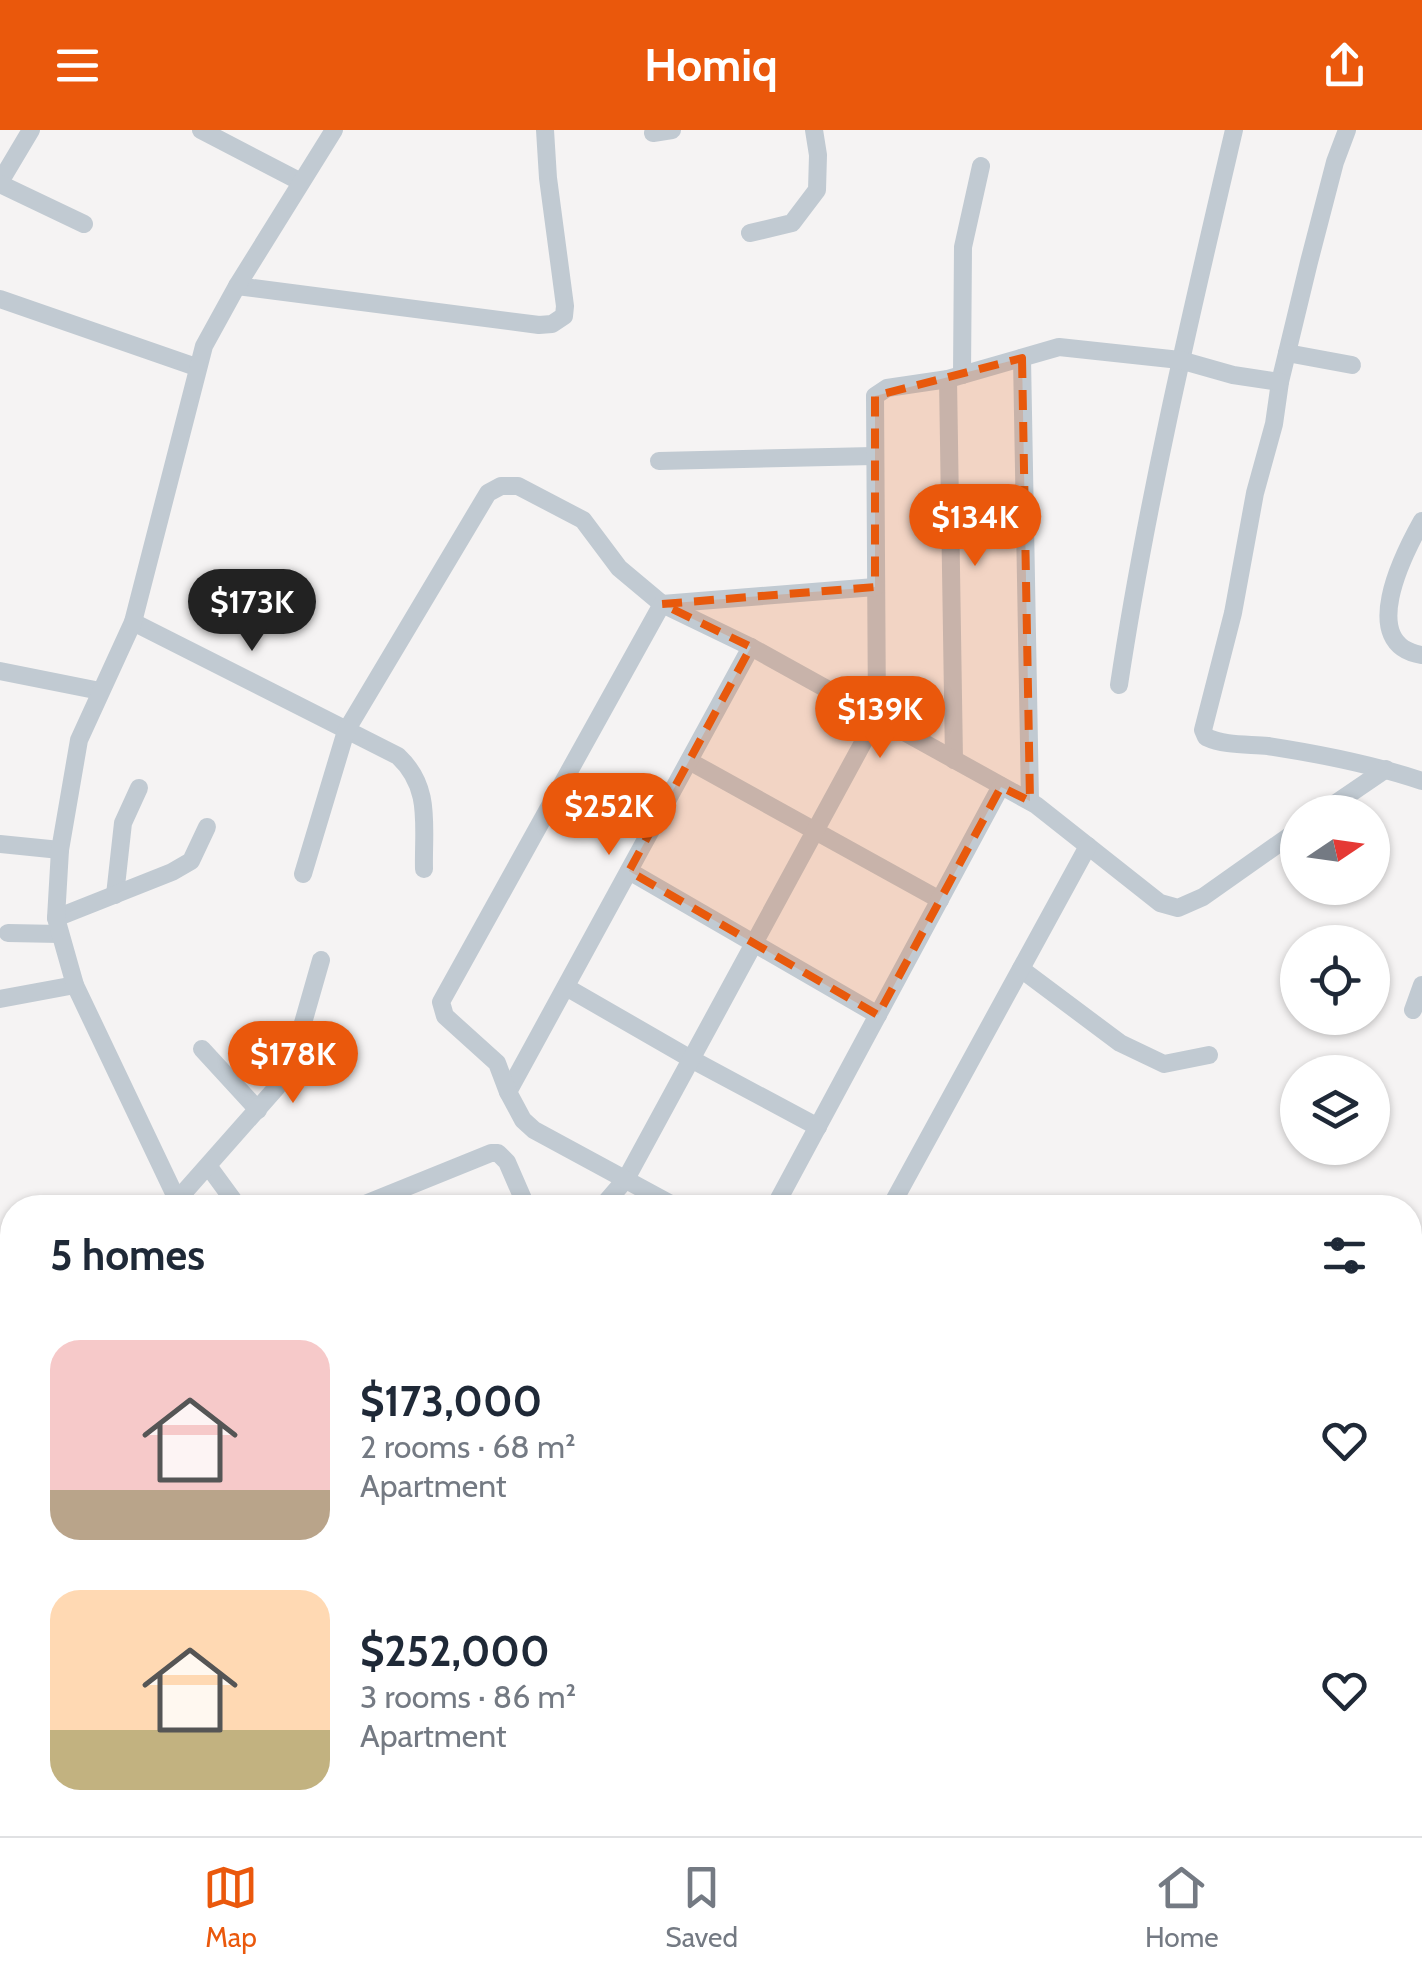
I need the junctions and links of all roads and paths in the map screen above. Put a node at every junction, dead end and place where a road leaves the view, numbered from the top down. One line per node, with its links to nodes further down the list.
1 (31, 130): 10 (street)
2 (201, 130): 9 (street)
3 (334, 130): 9 (street)
4 (545, 130): 13 (street)
5 (814, 130): 12 (street)
6 (1234, 130): 17 (street)
7 (1347, 130): 15 (street)
8 (982, 166): 20 (street)
9 (301, 182): 13 (street)
10 (0, 183): 11 (street)
11 (84, 224)
12 (750, 234)
13 (237, 286): 19 (street)
14 (0, 300): 19 (street)
15 (1287, 353): 18 (street); 21 (street)
16 (1022, 358): 17 (street); 20 (street); 42 (street)
17 (1180, 360): 21 (street); 31 (street)
18 (1352, 365)
19 (196, 367): 27 (street)
20 (955, 377): 22 (street); 35 (street)
21 (1280, 382): 37 (street)
22 (874, 456): 23 (street); 25 (street)
23 (660, 461)
24 (1422, 521): 29 (street)
25 (875, 587): 26 (street); 33 (street)
26 (662, 604): 28 (street); 34 (street); 68 (street)
27 (132, 622): 32 (street); 34 (street)
28 (751, 646): 33 (street); 36 (street)
29 (1422, 655)
30 (0, 671): 32 (street)
31 (1119, 686)
32 (100, 691): 48 (street)
33 (877, 717): 35 (street); 44 (street)
34 (346, 731): 49 (street); 51 (street)
35 (954, 760): 39 (street)
36 (688, 761): 44 (street); 50 (street)
37 (1386, 769): 38 (street); 41 (street)
38 (1422, 781)
39 (1002, 786): 42 (street); 53 (street)
40 (139, 788): 52 (street)
41 (1347, 795)
42 (1030, 801): 47 (street)
43 (207, 827): 52 (street)
44 (815, 830): 53 (street); 56 (street)
45 (1280, 843): 47 (street)
46 (0, 844): 48 (street)
47 (1088, 846): 58 (street)
48 (60, 850): 54 (street)
49 (424, 869)
50 (628, 871): 56 (street); 61 (street)
51 (303, 874)
52 (115, 895): 54 (street)
53 (940, 900): 64 (street)
54 (58, 926): 55 (street); 59 (street)
55 (8, 933)
56 (753, 944): 64 (street); 67 (street)
57 (321, 960): 69 (street)
58 (1021, 969): 66 (street); 81 (street)
59 (76, 984): 62 (street); 73 (street)
60 (1422, 985): 63 (street)
61 (566, 987): 67 (street); 68 (street)
62 (0, 999)
63 (1413, 1010)
64 (878, 1015): 70 (street)
65 (202, 1049): 69 (street)
66 (1209, 1055)
67 (691, 1060): 70 (street); 72 (street)
68 (508, 1092): 72 (street)
69 (258, 1110): 71 (street)
70 (818, 1127): 80 (street)
71 (209, 1167): 74 (street); 75 (street)
72 (626, 1179): 78 (street); 79 (street)
73 (171, 1195)
74 (185, 1195)
75 (229, 1195)
76 (399, 1195): 77 (street)
77 (521, 1195)
78 (612, 1195)
79 (655, 1195)
80 (781, 1195)
81 (897, 1195)

